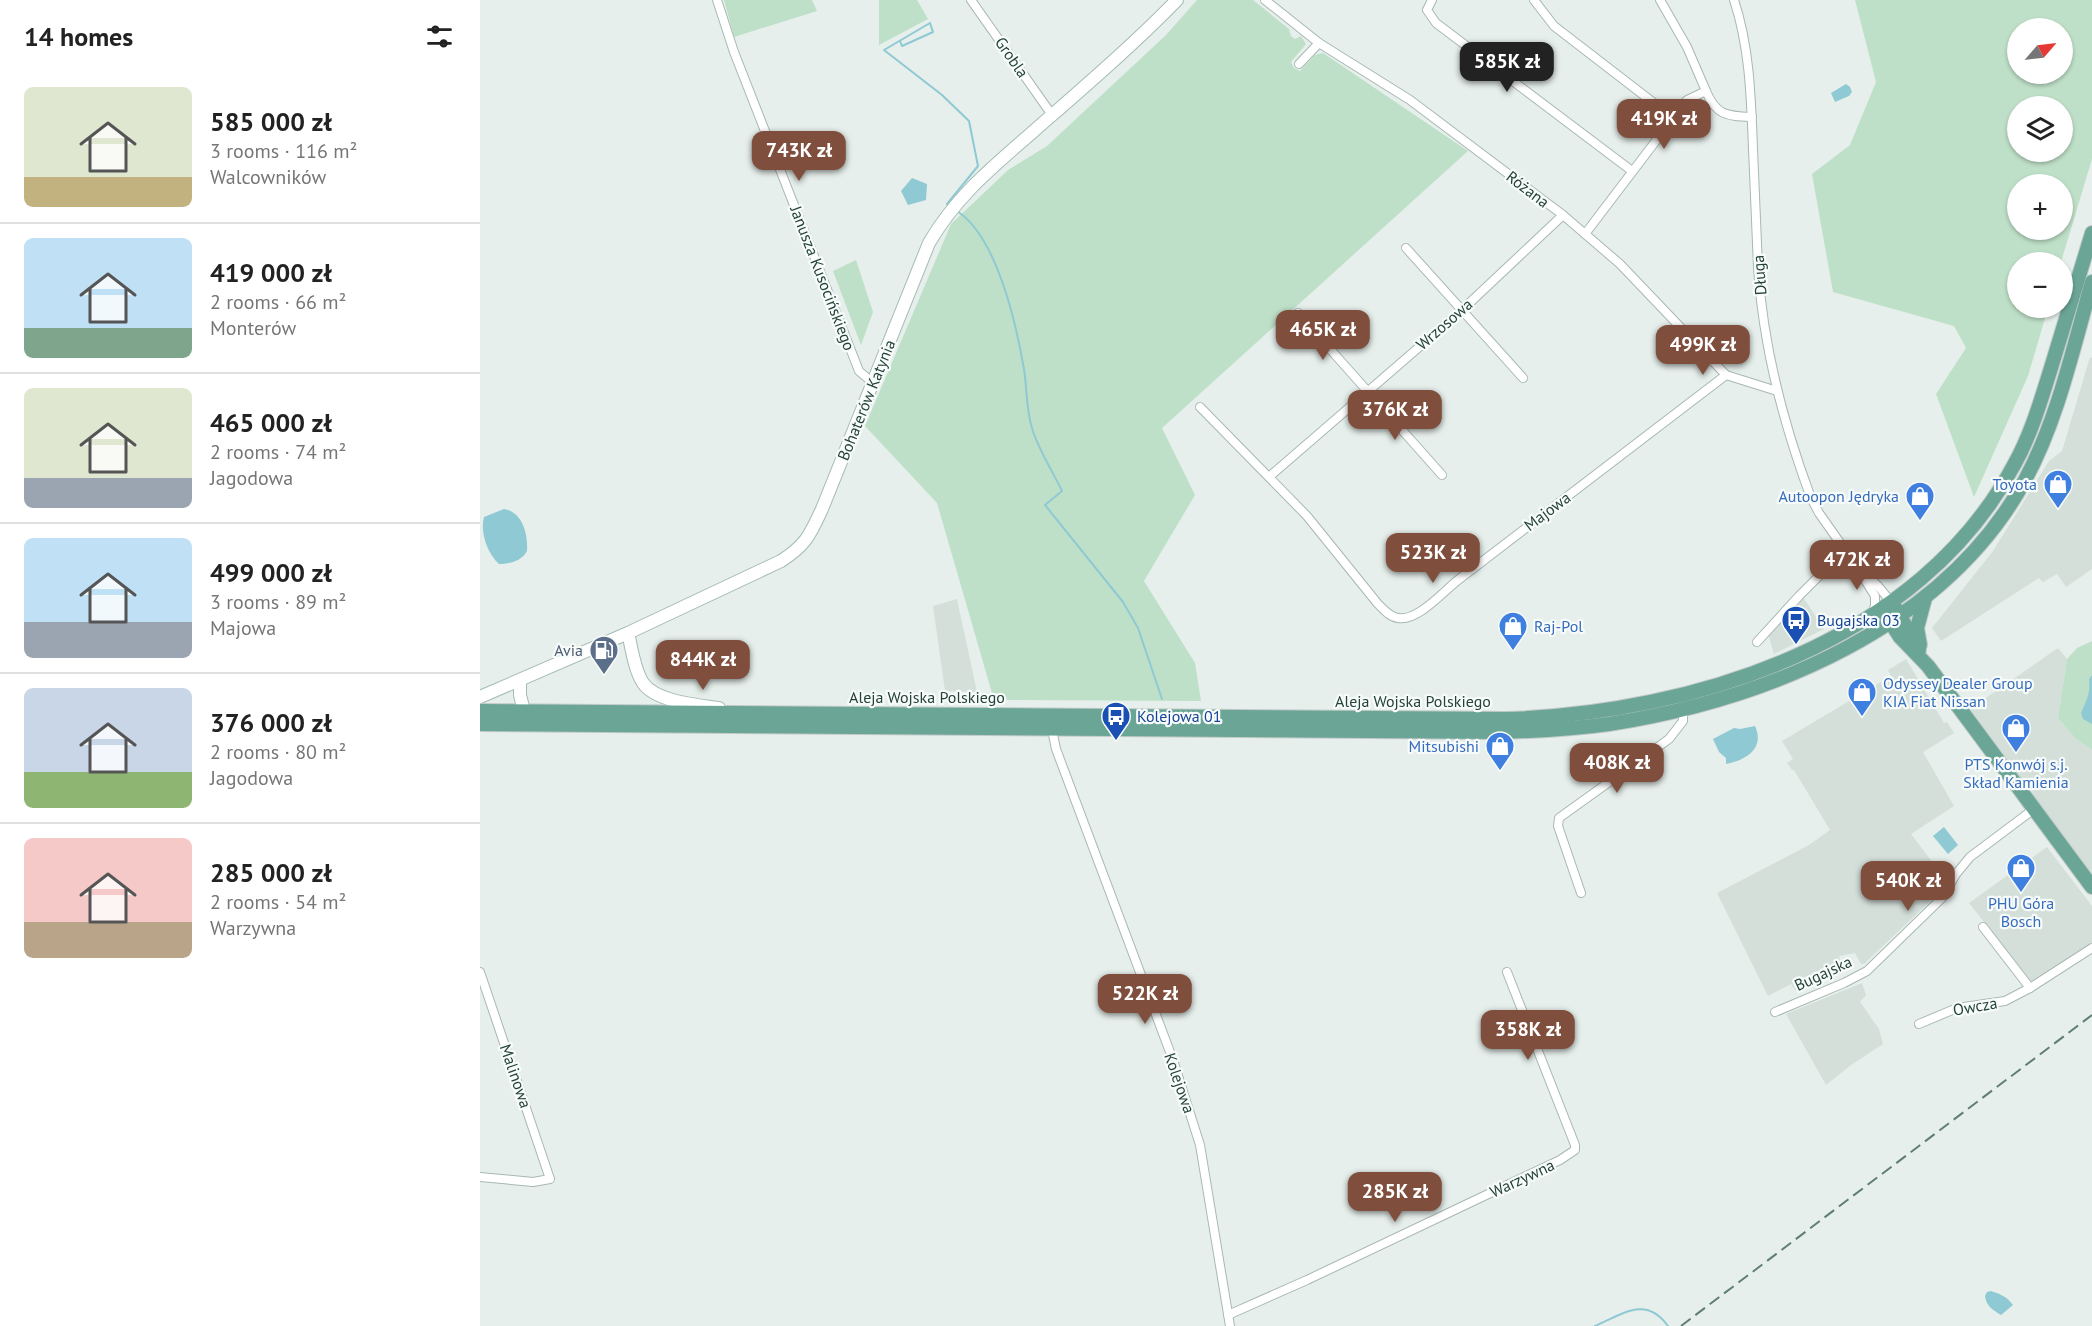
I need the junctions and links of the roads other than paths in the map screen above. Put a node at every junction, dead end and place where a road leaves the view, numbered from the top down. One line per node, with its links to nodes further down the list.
1 (717, 0): 25 (street, Janusza Kusocińskiego)
2 (971, 0): 12 (street, Grobla)
3 (1176, 0): 12 (street, Bohaterów Katynia)
4 (1265, 0): 9 (street, Różana)
5 (1432, 0): 15 (street)
6 (1534, 0): 13 (street)
7 (1660, 0): 11 (street)
8 (1734, 0): 14 (street, Długa)
9 (1319, 43): 10 (street); 16 (street, Różana)
10 (1299, 64)
11 (1706, 92): 13 (street); 14 (street)
12 (1052, 115): 25 (street, Bohaterów Katynia)
13 (1672, 117): 15 (street)
14 (1752, 117): 27 (street, Długa)
15 (1632, 171): 18 (street)
16 (1563, 215): 18 (street, Różana); 21 (street, Wrzosowa)
17 (2092, 233): 34 (main road, Aleja Wojska Polskiego)
18 (1585, 234): 23 (street, Różana)
19 (1406, 248): 21 (street)
20 (2092, 282): 33 (main road, Aleja Wojska Polskiego)
21 (1462, 310): 24 (street); 26 (street, Wrzosowa)
22 (1298, 313): 26 (street)
23 (1726, 375): 27 (street, Różana); 30 (street, Majowa)
24 (1523, 378)
25 (873, 383): 36 (street, Bohaterów Katynia)
26 (1368, 390): 29 (street); 30 (street, Wrzosowa)
27 (1777, 391): 31 (street, Długa)
28 (1200, 407): 30 (street, Majowa)
29 (1442, 475)
30 (1269, 477)
31 (1845, 550): 32 (street, Długa); 37 (street)
32 (1857, 567): 34 (street, Długa); 34 (street, Długa)
33 (1925, 598): 35 (main road, Aleja Wojska Polskiego); 38 (main road)
34 (1882, 608): 35 (main road); 45 (main road, Aleja Wojska Polskiego)
35 (1895, 619): 38 (main road); 41 (main road, Aleja Wojska Polskiego)
36 (628, 633): 39 (street, Bohaterów Katynia); 44 (street)
37 (1757, 642)
38 (1928, 666): 48 (main road)
39 (520, 680): 40 (street, Bohaterów Katynia); 43 (street)
40 (480, 698)
41 (1683, 709): 47 (main road, Aleja Wojska Polskiego); 50 (street)
42 (480, 711): 43 (main road, Aleja Wojska Polskiego)
43 (524, 711): 44 (main road, Aleja Wojska Polskiego)
44 (750, 713): 45 (main road, Aleja Wojska Polskiego)
45 (1049, 714): 47 (street, Kolejowa)
46 (480, 724): 47 (main road, Aleja Wojska Polskiego)
47 (1052, 728): 59 (street, Kolejowa)
48 (2034, 809): 49 (main road); 56 (street, Bugajska)
49 (2092, 887)
50 (1581, 893)
51 (1983, 927): 55 (street)
52 (2092, 948): 55 (street, Owcza)
53 (480, 972): 58 (street, Malinowa)
54 (1507, 972): 59 (street, Warzywna)
55 (2030, 988): 57 (street, Owcza)
56 (1775, 1012)
57 (1919, 1024)
58 (480, 1177)
59 (1228, 1315): 60 (street, Kolejowa)
60 (1230, 1326)

